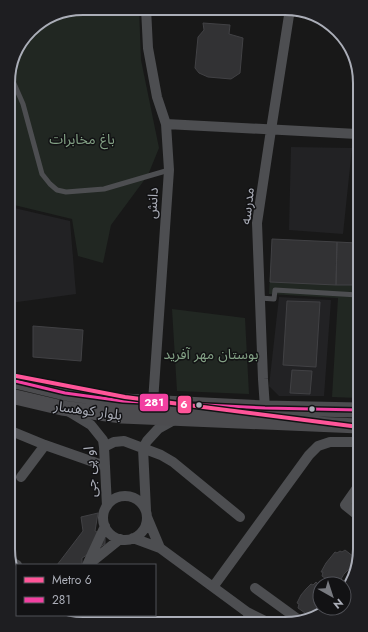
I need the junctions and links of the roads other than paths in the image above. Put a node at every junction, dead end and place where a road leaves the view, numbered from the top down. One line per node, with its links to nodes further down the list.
1 (146, 15): 4 (street, دانش)
2 (289, 15): 5 (street, مدرسه)
3 (15, 86): 7 (lane)
4 (166, 124): 5 (street); 7 (street, دانش)
5 (271, 130): 6 (street); 9 (street, مدرسه)
6 (353, 134)
7 (169, 170): 12 (street, دانش)
8 (353, 295): 9 (lane)
9 (260, 298): 14 (street, مدرسه)
10 (15, 381): 12 (main road, بلوار کوهسار)
11 (15, 397): 13 (main road, بلوار کوهسار)
12 (153, 402): 14 (main road, بلوار کوهسار)
13 (62, 408): 16 (main road, بلوار کوهسار); 21 (street, او پی جی)
14 (266, 408): 15 (main road, بلوار کوهسار)
15 (353, 410)
16 (178, 418): 17 (main road, بلوار کوهسار); 22 (street)
17 (353, 426)
18 (15, 433): 20 (street)
19 (353, 442): 36 (street)
20 (45, 445): 23 (street); 24 (street)
21 (104, 446): 22 (street); 23 (street, او پی جی)
22 (143, 448): 28 (street); 29 (street)
23 (105, 466): 26 (street, او پی جی)
24 (20, 477)
25 (353, 494): 27 (street)
26 (107, 506): 28 (street); 30 (street)
27 (353, 511)
28 (146, 513): 31 (street); 33 (street)
29 (240, 517)
30 (105, 526): 32 (street); 34 (street)
31 (133, 538): 32 (street); 33 (street)
32 (120, 539): 35 (street)
33 (160, 548): 36 (street)
34 (88, 564)
35 (89, 564)
36 (213, 587): 38 (street)
37 (255, 588): 39 (street)
38 (249, 616)
39 (293, 616)

